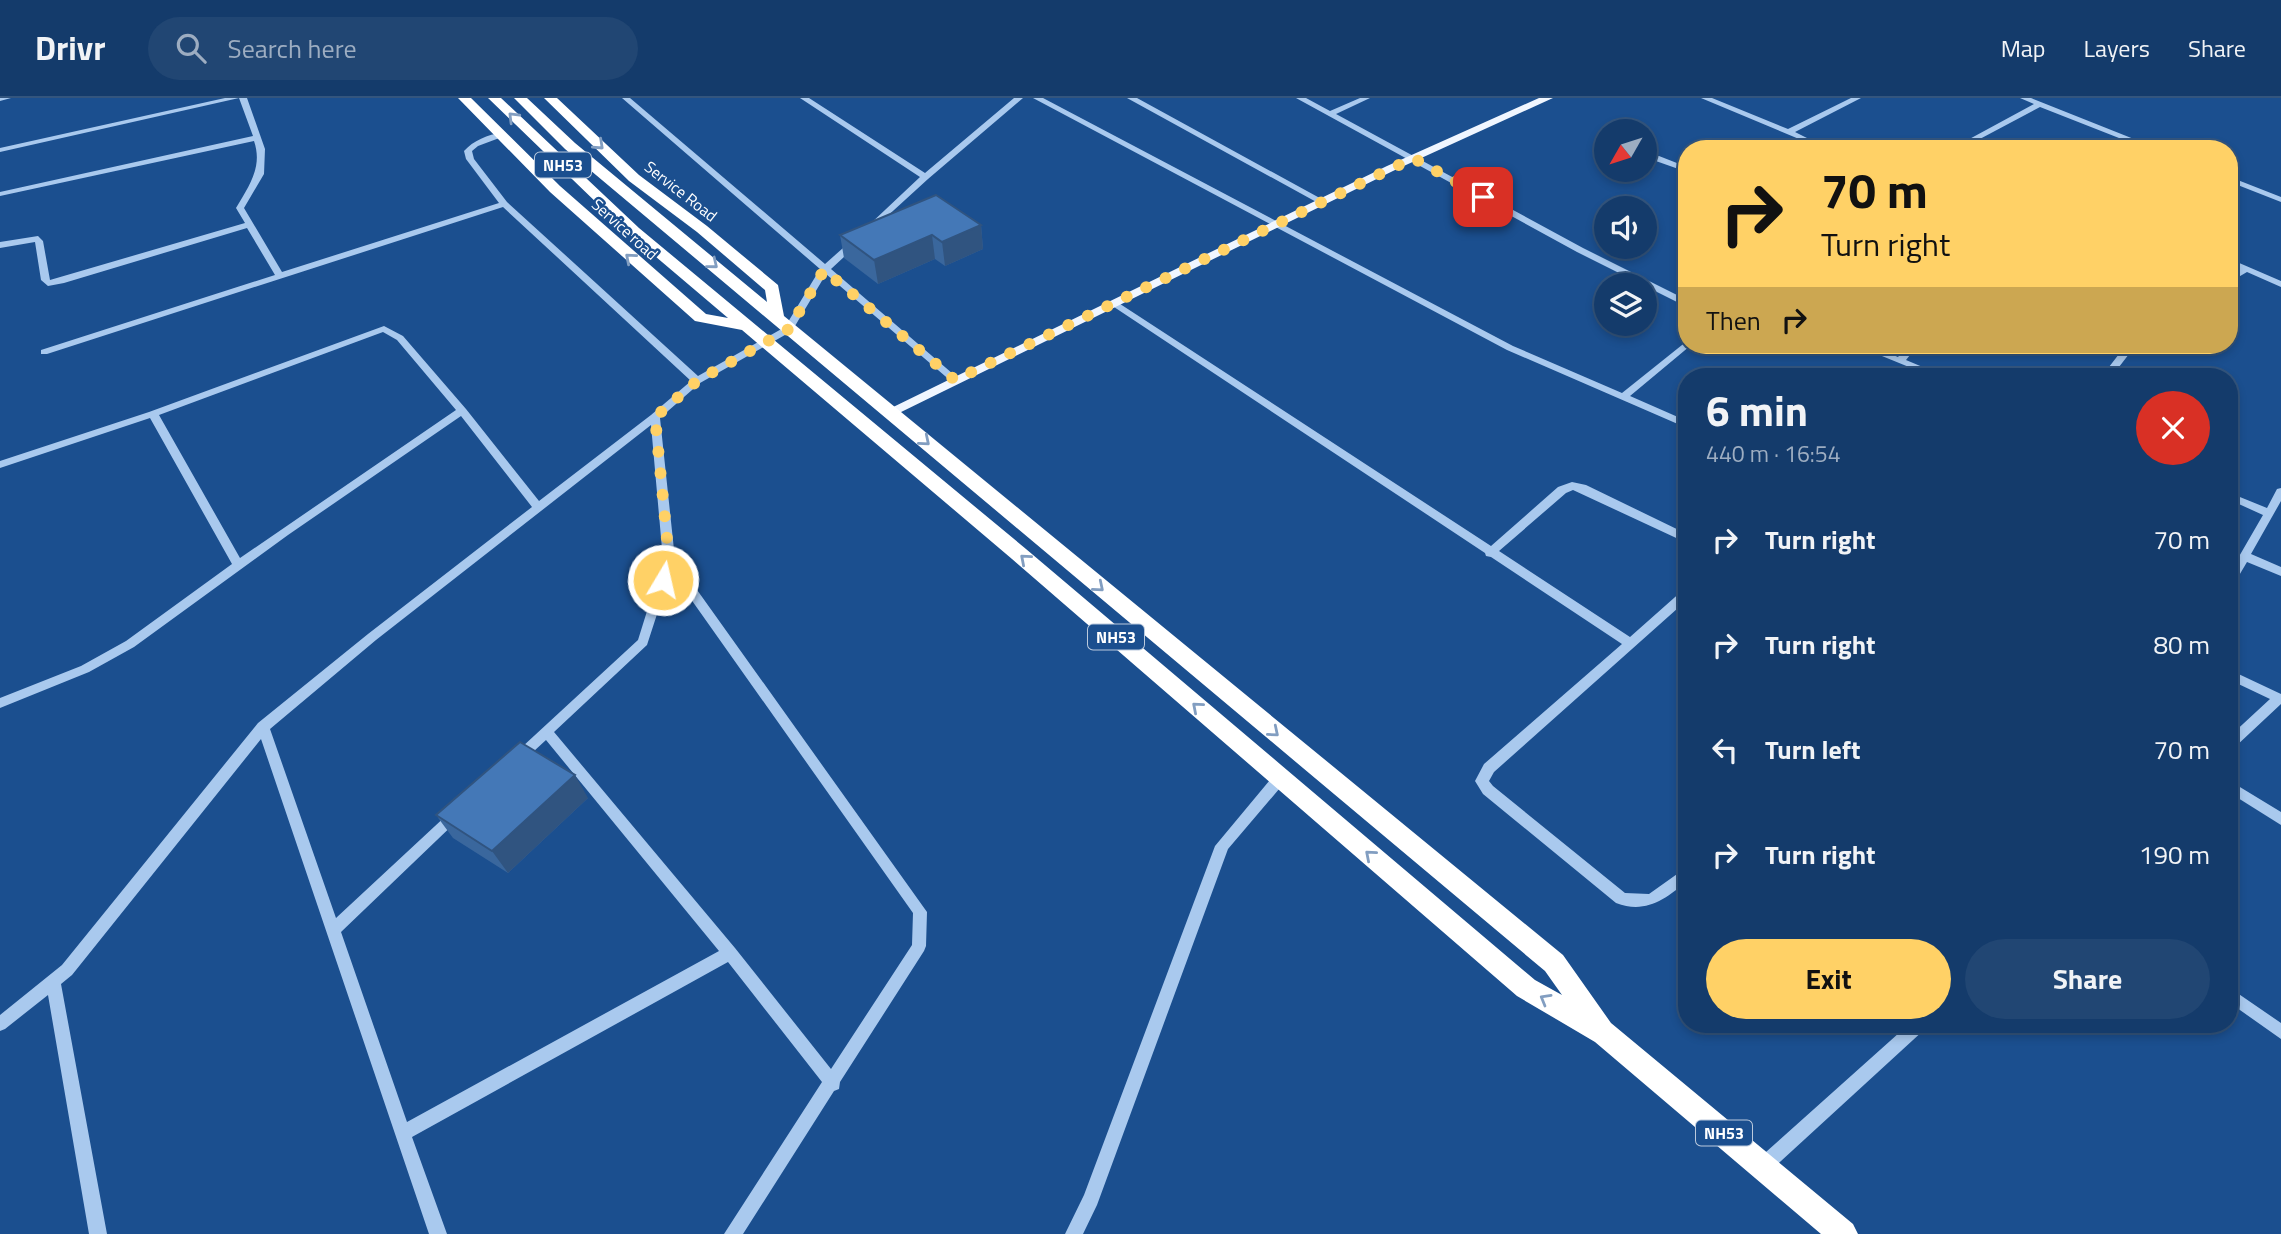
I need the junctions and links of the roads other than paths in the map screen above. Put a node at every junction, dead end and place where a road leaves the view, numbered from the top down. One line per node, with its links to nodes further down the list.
1 (7, 98): 19 (street)
2 (235, 98): 29 (street)
3 (243, 98): 25 (street)
4 (464, 98): 24 (highway, Service road)
5 (494, 98): 51 (highway, NH53, one-way to 5)
6 (520, 98): 50 (highway, NH53, one-way to 50)
7 (550, 98): 50 (highway, Service Road, one-way to 50)
8 (626, 98): 44 (street)
9 (804, 98): 33 (street)
10 (1019, 98): 33 (street)
11 (1037, 98): 40 (street)
12 (1130, 98): 37 (street)
13 (1300, 98): 22 (street)
14 (1366, 98): 22 (street)
15 (1548, 98): 30 (main road)
16 (1705, 98): 23 (street)
17 (1840, 98): 20 (street)
18 (2024, 98): 21 (street)
19 (0, 99)
20 (1855, 99): 23 (street)
21 (2040, 104): 27 (street); 28 (street)
22 (1330, 114): 30 (street)
23 (1790, 132): 26 (street)
24 (499, 135): 38 (street); 51 (highway, Service road, one-way to 24)
25 (257, 138): 35 (street); 39 (street)
26 (1803, 140)
27 (1976, 140)
28 (2132, 140)
29 (0, 150)
30 (1413, 158): 37 (main road); 48 (street)
31 (1657, 158): 32 (street)
32 (1678, 167)
33 (925, 177): 44 (street)
34 (2238, 182): 36 (street)
35 (0, 194)
36 (2281, 200)
37 (1323, 202): 40 (main road)
38 (504, 204): 46 (street); 62 (street)
39 (250, 224): 41 (street); 46 (street)
40 (1275, 225): 49 (main road); 63 (street)
41 (0, 245)
42 (2238, 266): 43 (street)
43 (2246, 269): 45 (street); 47 (street)
44 (824, 270): 50 (street); 61 (street)
45 (2238, 274)
46 (281, 276): 54 (street)
47 (2281, 284)
48 (1678, 299)
49 (1114, 303): 61 (main road); 75 (street)
50 (782, 322): 52 (street); 65 (highway, NH53)
51 (749, 327): 52 (highway, NH53)
52 (766, 341): 62 (street); 90 (highway, NH53, one-way to 52)
53 (1678, 351): 63 (street)
54 (44, 352)
55 (1882, 354): 58 (street)
56 (1906, 354): 58 (street)
57 (2124, 354): 60 (street)
58 (1900, 361): 59 (street)
59 (1918, 368)
60 (2113, 368)
61 (955, 380): 65 (main road)
62 (697, 381): 67 (street)
63 (1624, 396): 68 (street)
64 (462, 411): 66 (street); 72 (street); 78 (street)
65 (890, 412): 101 (highway, NH53, one-way to 101)
66 (153, 414): 69 (street); 78 (street)
67 (655, 417): 72 (street); 77 (street)
68 (1678, 421)
69 (0, 466)
70 (2281, 492): 73 (street)
71 (2238, 499): 73 (street)
72 (539, 508): 86 (street)
73 (2269, 513): 76 (street)
74 (1678, 535): 75 (street)
75 (1490, 553): 82 (street)
76 (2244, 556): 79 (street); 80 (street)
77 (669, 560): 87 (street); 103 (street)
78 (238, 565): 85 (street)
79 (2238, 567)
80 (2281, 572)
81 (1678, 601): 82 (street)
82 (1630, 643): 94 (street)
83 (2238, 679): 84 (street)
84 (2280, 698): 88 (street)
85 (0, 704)
86 (263, 727): 95 (street); 97 (street)
87 (546, 731): 89 (street); 96 (street)
88 (2238, 736)
89 (506, 769)
90 (1280, 778): 101 (highway, NH53, one-way to 90); 109 (street)
91 (2238, 791): 93 (street)
92 (465, 807): 95 (street)
93 (2281, 819)
94 (1678, 880)
95 (332, 930): 104 (street)
96 (730, 953): 103 (street); 104 (street)
97 (53, 981): 99 (street); 106 (street)
98 (2238, 1001): 100 (street)
99 (0, 1024)
100 (2281, 1032)
101 (1604, 1033): 105 (highway, NH53)
102 (1910, 1033): 105 (street)
103 (832, 1084): 108 (street)
104 (403, 1133): 107 (street)
105 (1763, 1166): 110 (highway, NH53)
106 (97, 1234)
107 (438, 1234)
108 (733, 1234)
109 (1074, 1234)
110 (1843, 1234)

